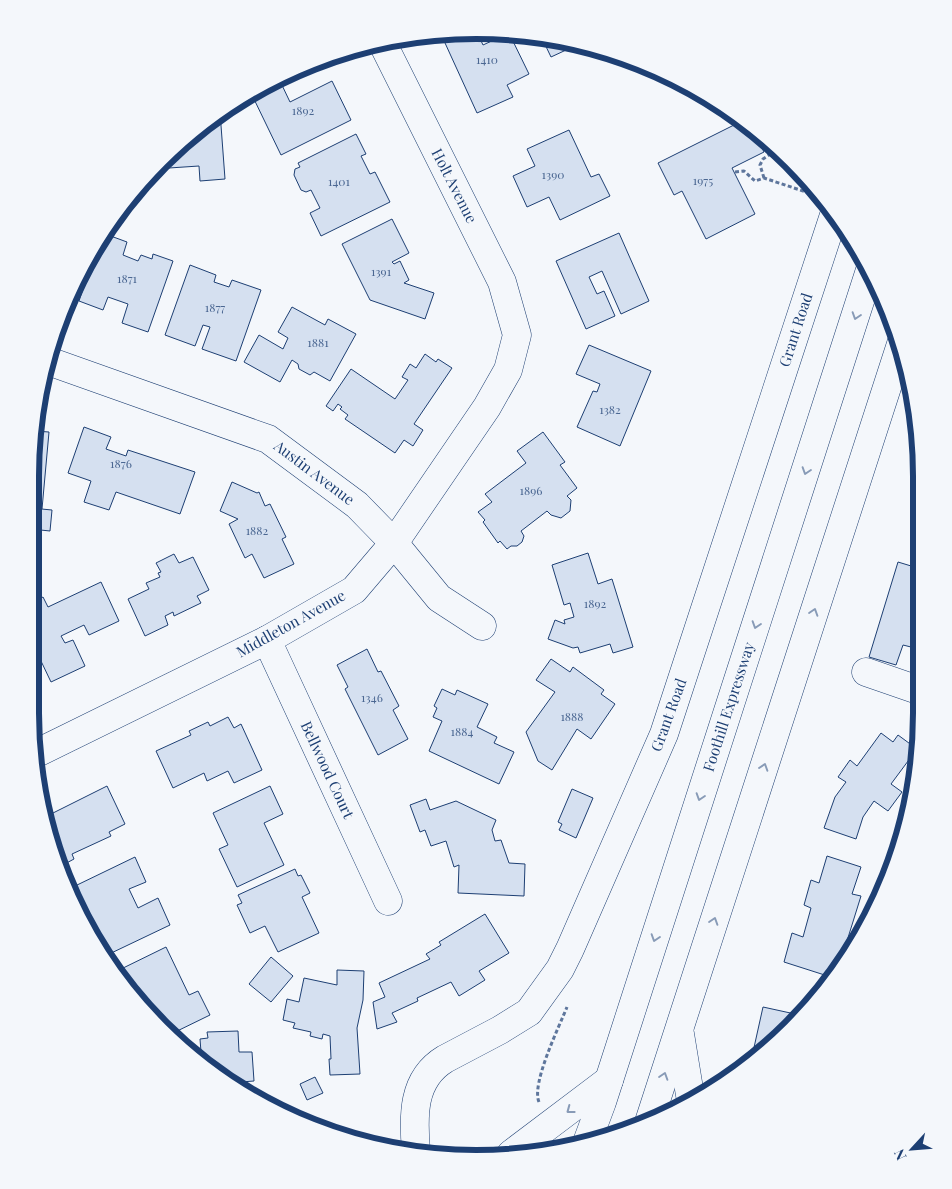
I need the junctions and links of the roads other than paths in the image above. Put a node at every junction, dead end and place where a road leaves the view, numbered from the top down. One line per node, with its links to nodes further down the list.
1 (385, 48): 4 (main road, Holt Avenue)
2 (832, 222): 19 (main road, Grant Road)
3 (867, 280): 15 (main road, Foothill Expressway, one-way to 15)
4 (517, 335): 7 (main road, Middleton Avenue)
5 (897, 358): 14 (main road, one-way to 5)
6 (54, 363): 7 (main road, Austin Avenue)
7 (394, 544): 8 (main road, Austin Avenue); 9 (main road, Middleton Avenue)
8 (482, 626)
9 (267, 640): 12 (main road, Middleton Avenue); 13 (main road, Bellwood Court)
10 (866, 672): 11 (main road)
11 (913, 688)
12 (41, 751)
13 (388, 901)
14 (679, 1030): 16 (main road); 17 (main road, one-way to 14)
15 (609, 1080): 18 (main road, Foothill Expressway); 20 (main road, one-way to 20)
16 (690, 1095)
17 (652, 1113)
18 (590, 1135)
19 (416, 1146)
20 (519, 1148)

